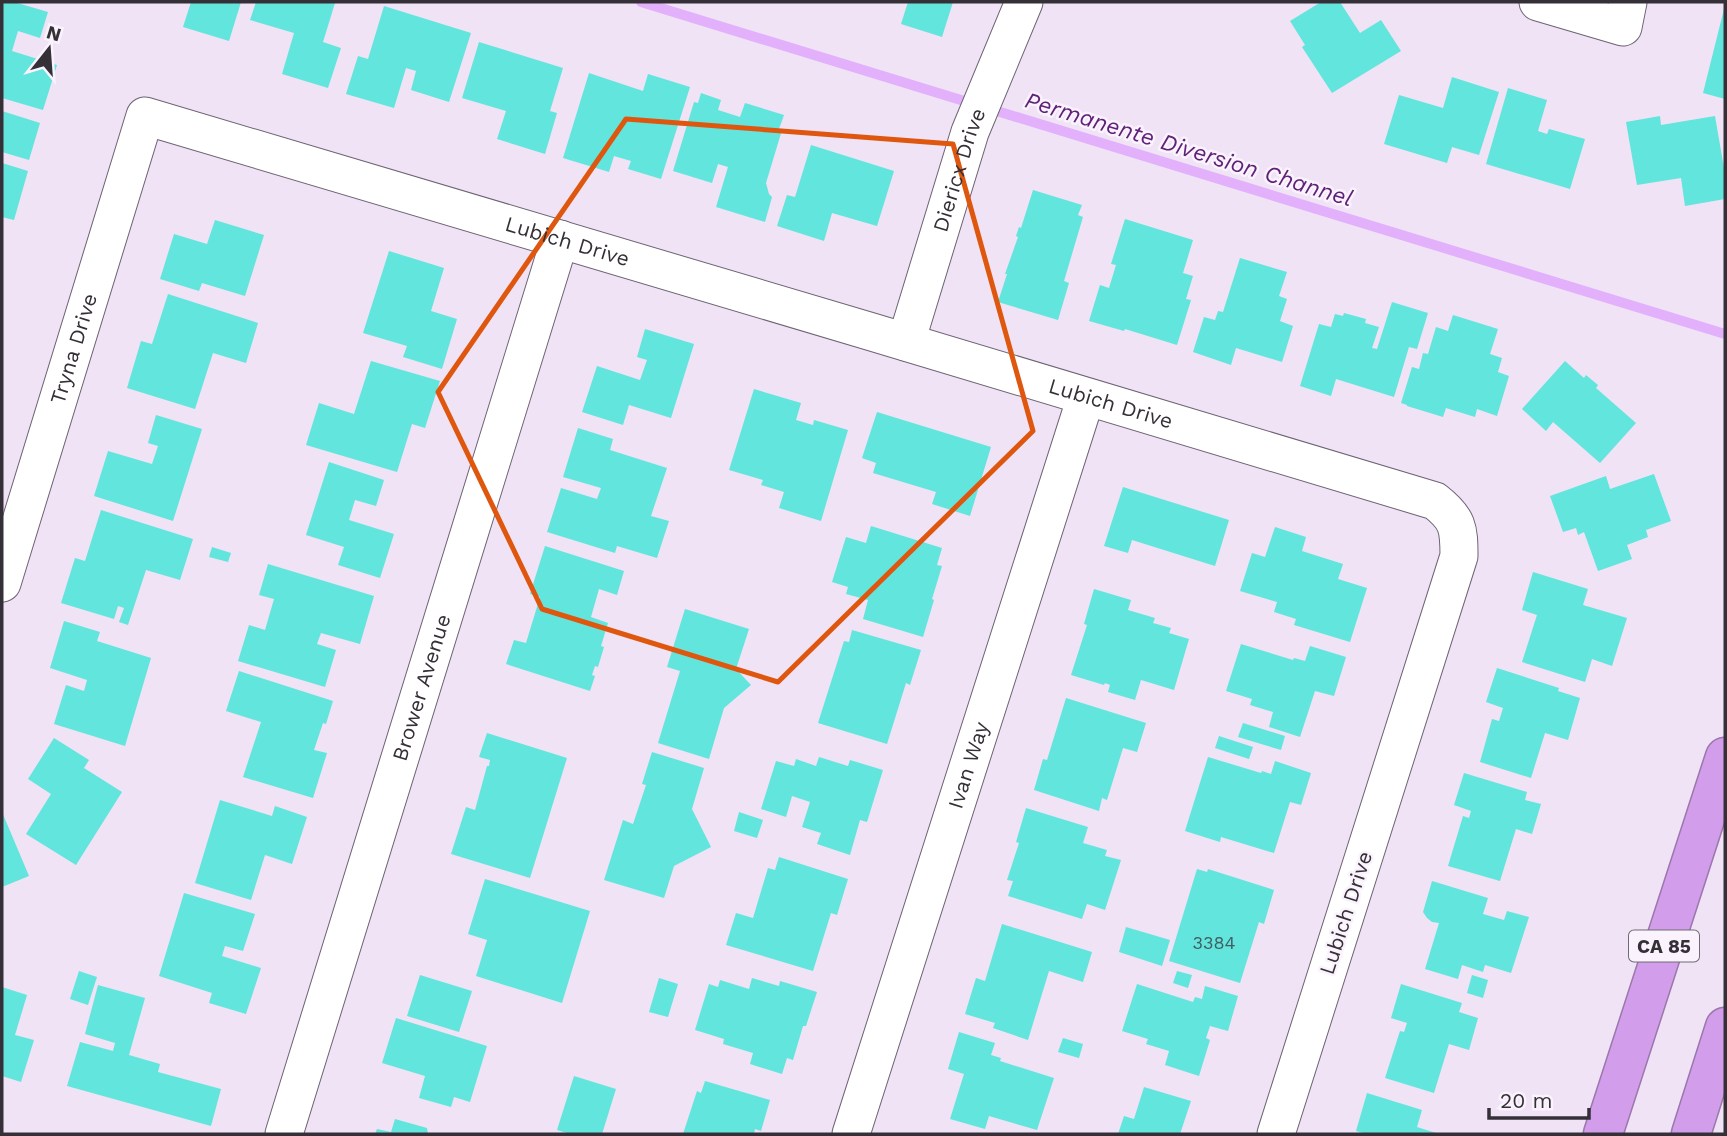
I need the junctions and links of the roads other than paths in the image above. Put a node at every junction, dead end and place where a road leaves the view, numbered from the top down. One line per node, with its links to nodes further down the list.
1 (1024, 2): 6 (street, Diericx Drive)
2 (1538, 2): 3 (street)
3 (1629, 2)
4 (145, 116): 5 (street, Lubich Drive); 8 (street, Tryna Drive)
5 (560, 239): 6 (street, Lubich Drive); 11 (street, Brower Avenue)
6 (906, 342): 7 (street, Lubich Drive)
7 (1087, 397): 12 (street, Ivan Way); 13 (street, Lubich Drive)
8 (2, 583)
9 (1725, 757): 14 (highway, CA 85)
10 (1725, 1027): 15 (highway)
11 (284, 1134)
12 (851, 1134)
13 (1276, 1134)
14 (1603, 1134)
15 (1691, 1134)

